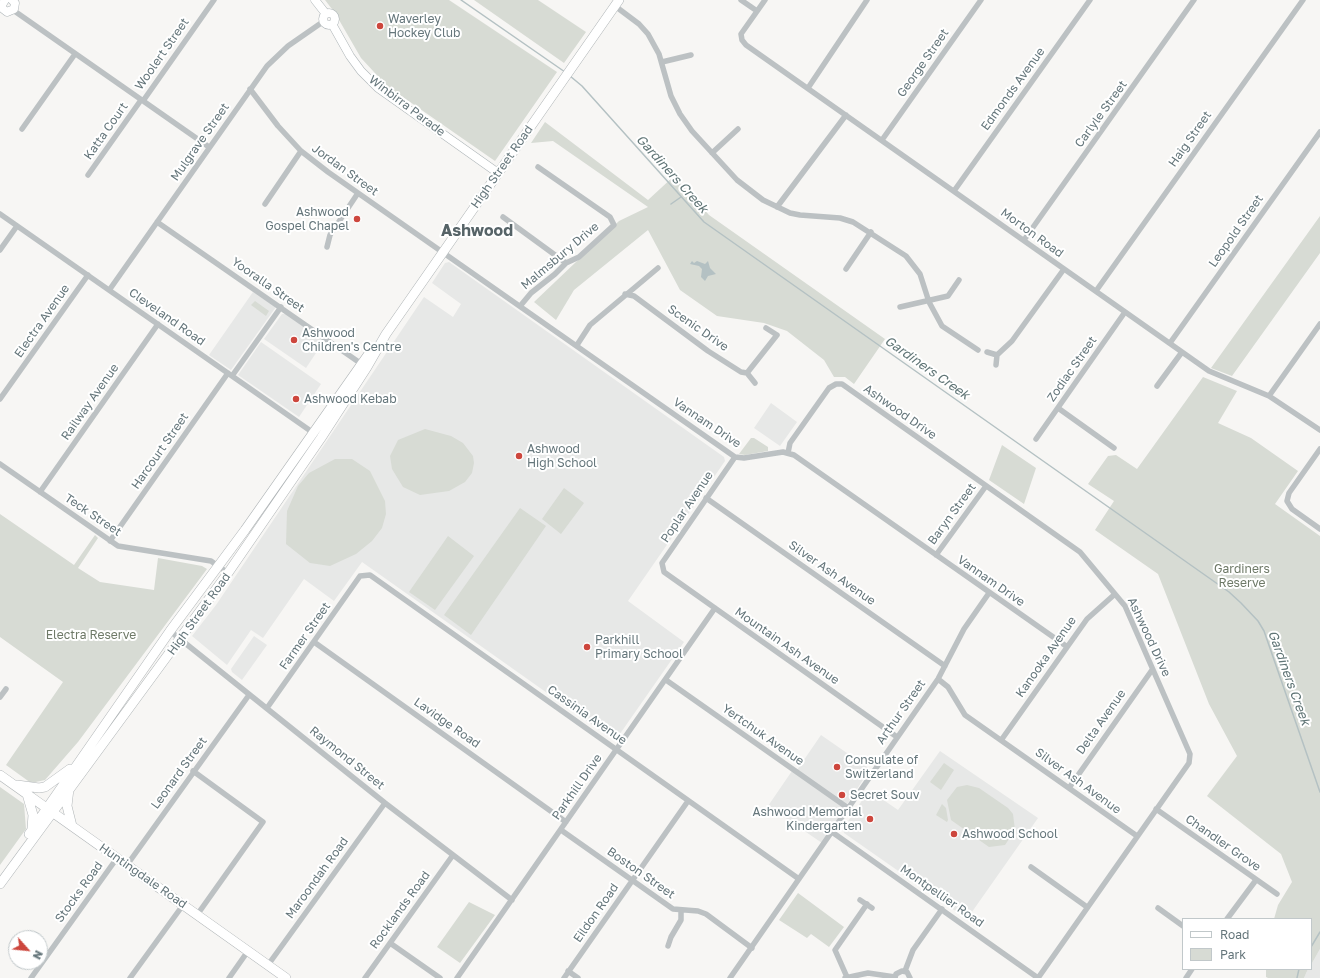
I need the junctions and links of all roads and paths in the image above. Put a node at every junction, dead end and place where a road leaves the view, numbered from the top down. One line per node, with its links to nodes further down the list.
1 (12, 0): 13 (street)
2 (214, 0): 22 (street, Woolert Street)
3 (315, 0): 16 (street)
4 (741, 0): 14 (street)
5 (765, 0): 14 (street)
6 (867, 0): 20 (street)
7 (981, 0): 27 (street, George Street)
8 (1090, 0): 34 (street, Edmonds Avenue)
9 (1194, 0): 43 (street, Carlyle Street)
10 (1303, 0): 54 (street, Haig Street)
11 (3, 1): 15 (street)
12 (617, 3): 19 (street); 32 (main road, High Street Road)
13 (13, 10): 15 (street); 17 (street)
14 (757, 11): 20 (street, Morton Road)
15 (2, 14)
16 (325, 18): 21 (street, Mulgrave Street); 32 (street, Winbirra Parade)
17 (75, 54): 22 (street); 24 (street)
18 (691, 55): 19 (street)
19 (662, 62): 30 (street)
20 (806, 87): 23 (street, Morton Road)
21 (250, 90): 28 (street, Mulgrave Street); 29 (street, Jordan Street)
22 (142, 100): 28 (street); 33 (street, Katta Court)
23 (844, 114): 27 (street, Morton Road); 37 (street)
24 (22, 129)
25 (738, 129): 30 (street)
26 (1320, 132): 64 (street, Leopold Street)
27 (882, 140): 34 (street, Morton Road)
28 (209, 147): 40 (street, Mulgrave Street)
29 (302, 151): 35 (street, Jordan Street); 36 (street)
30 (712, 153): 37 (street)
31 (538, 167): 47 (street, Malmsbury Drive)
32 (498, 173): 46 (main road, High Street Road)
33 (88, 175)
34 (954, 191): 43 (street, Morton Road)
35 (358, 193): 44 (street); 46 (street, Jordan Street)
36 (265, 204)
37 (779, 208): 42 (street)
38 (0, 214): 41 (street, Cleveland Road)
39 (503, 217): 47 (street)
40 (157, 222): 53 (street, Mulgrave Street); 58 (street, Yooralla Street)
41 (17, 226): 45 (street); 51 (street, Cleveland Road)
42 (871, 232): 49 (street); 56 (street)
43 (1024, 240): 50 (street, Morton Road)
44 (326, 247)
45 (0, 250)
46 (443, 251): 57 (street, Vannam Drive); 70 (main road, High Street Road)
47 (566, 263): 57 (street, Malmsbury Drive)
48 (658, 268): 55 (street)
49 (846, 269)
50 (1064, 269): 54 (street, Morton Road); 69 (street)
51 (88, 275): 53 (street, Cleveland Road); 77 (street, Electra Avenue)
52 (960, 280): 56 (street)
53 (110, 290): 61 (street, Cleveland Road)
54 (1096, 291): 60 (street, Morton Road)
55 (625, 294): 65 (street); 72 (street, Scenic Drive)
56 (929, 302): 59 (street); 66 (street)
57 (521, 305): 65 (street, Vannam Drive)
58 (281, 307): 70 (street, Yooralla Street); 73 (street, Harcourt Street)
59 (900, 307)
60 (1125, 312): 64 (street, Morton Road); 78 (street, Zodiac Street)
61 (158, 324): 73 (street, Cleveland Road); 88 (street, Railway Avenue)
62 (1320, 324): 76 (street)
63 (766, 328): 72 (street)
64 (1170, 343): 68 (street, Morton Road)
65 (577, 345): 85 (street, Vannam Drive)
66 (978, 350)
67 (987, 352): 69 (street)
68 (1182, 352): 75 (street); 76 (street, Morton Road)
69 (996, 355): 71 (street)
70 (364, 365): 80 (main road, High Street Road)
71 (996, 365)
72 (746, 373): 74 (street, Scenic Drive)
73 (230, 375): 80 (street, Cleveland Road); 91 (street, Harcourt Street)
74 (756, 384)
75 (1157, 386)
76 (1269, 396): 79 (street, Morton Road)
77 (0, 399)
78 (1058, 408): 81 (street, Zodiac Street); 82 (street)
79 (1320, 430)
80 (317, 435): 93 (main road, High Street Road); 95 (main road, High Street Road)
81 (1036, 439)
82 (1114, 448)
83 (1320, 450): 90 (street)
84 (788, 453): 85 (street, Vannam Drive); 87 (street, Ashwood Drive); 92 (street, Vannam Drive)
85 (735, 457): 89 (street, Poplar Avenue)
86 (0, 464): 88 (street, Teck Street)
87 (986, 486): 92 (street, Baryn Street); 98 (street, Ashwood Drive)
88 (40, 492): 91 (street, Teck Street)
89 (706, 498): 94 (street, Poplar Avenue); 104 (street, Silver Ash Avenue)
90 (1320, 529)
91 (110, 541): 93 (street, Teck Street)
92 (936, 555): 97 (street, Vannam Drive)
93 (218, 566): 95 (street, Teck Street); 100 (main road, High Street Road)
94 (664, 572): 99 (street, Mountain Ash Avenue)
95 (228, 574): 101 (main road, High Street Road)
96 (360, 576): 102 (street, Farmer Street); 114 (street, Cassinia Avenue)
97 (989, 593): 103 (street, Vannam Drive); 104 (street, Arthur Street)
98 (1115, 594): 103 (street, Kanooka Avenue); 105 (street, Ashwood Drive)
99 (715, 608): 107 (street, Parkhill Drive); 112 (street, Mountain Ash Avenue)
100 (170, 630): 101 (street, Raymond Street); 115 (main road, High Street Road)
101 (181, 640): 109 (street, Raymond Street); 119 (main road, High Street Road)
102 (314, 642): 111 (street, Farmer Street); 127 (street, Lavidge Road)
103 (1066, 646): 113 (street, Kanooka Avenue)
104 (945, 666): 106 (street, Arthur Street)
105 (1152, 670): 120 (street, Delta Avenue); 125 (street, Ashwood Drive)
106 (938, 679): 112 (street, Arthur Street); 113 (street, Silver Ash Avenue)
107 (666, 680): 114 (street, Parkhill Drive); 124 (street, Yertchuk Avenue)
108 (6, 689): 110 (street)
109 (249, 695): 111 (street, Raymond Street); 116 (street, Leonard Street)
110 (0, 697)
111 (267, 708): 123 (street, Raymond Street)
112 (896, 738): 124 (street, Arthur Street)
113 (1002, 739): 120 (street, Silver Ash Avenue)
114 (616, 750): 122 (street, Cassinia Avenue); 127 (street, Parkhill Drive)
115 (77, 762): 118 (main road); 126 (main road, High Street Road)
116 (193, 771): 135 (street, Leonard Street); 152 (street)
117 (0, 775): 118 (main road, Huntingdale Road)
118 (14, 784): 121 (main road, Huntingdale Road)
119 (69, 788): 126 (main road, High Street Road); 128 (main road)
120 (1069, 788): 132 (street, Silver Ash Avenue)
121 (26, 793): 126 (main road, Huntingdale Road); 129 (main road)
122 (688, 801): 138 (street, Cassinia Avenue); 140 (street, Eildon Road)
123 (384, 803): 133 (street, Raymond Street); 159 (street, Maroondah Road)
124 (848, 808): 131 (street, Arthur Street)
125 (1156, 809): 132 (street, Ashwood Drive); 139 (street, Chandler Grove)
126 (49, 810): 128 (main road, Huntingdale Road); 129 (main road, High Street Road); 141 (main road, High Street Road)
127 (566, 822): 130 (street, Parkhill Drive)
128 (72, 826): 134 (main road, Huntingdale Road)
129 (32, 829): 137 (main road, High Street Road)
130 (561, 830): 140 (street, Boston Street); 143 (street, Parkhill Drive)
131 (832, 832): 138 (street, Arthur Street); 151 (street, Montpellier Road)
132 (1137, 836): 147 (street, Ashwood Drive)
133 (453, 855): 143 (street, Raymond Street); 155 (street, Rocklands Road)
134 (117, 858): 135 (main road, Huntingdale Road); 164 (street, Stocks Road)
135 (127, 865): 145 (main road, Huntingdale Road)
136 (1031, 867): 147 (street)
137 (0, 874)
138 (799, 879): 157 (street, Arthur Street)
139 (1256, 880): 142 (street, Chandler Grove); 153 (street)
140 (632, 881): 150 (street, Boston Street); 160 (street, Eildon Road)
141 (0, 884)
142 (1277, 894)
143 (512, 900): 170 (street, Parkhill Drive)
144 (860, 900): 146 (street)
145 (183, 904): 152 (main road, Huntingdale Road); 165 (street)
146 (866, 904): 148 (street); 162 (street)
147 (1087, 907): 175 (street, Ashwood Drive)
148 (872, 908)
149 (1158, 908): 154 (street)
150 (681, 910): 156 (street); 157 (street, Boston Street)
151 (942, 910): 161 (street); 175 (street, Montpellier Road)
152 (197, 915): 158 (main road, Huntingdale Road)
153 (1228, 918)
154 (1182, 925)
155 (390, 943): 168 (street, Rocklands Road); 169 (street)
156 (668, 946)
157 (752, 948): 173 (street, Arthur Street)
158 (248, 951): 159 (main road, Huntingdale Road); 166 (street)
159 (268, 965): 167 (main road, Huntingdale Road)
160 (568, 971): 171 (street, Eildon Road); 172 (street)
161 (905, 971): 163 (street); 174 (street)
162 (846, 977): 163 (street)
163 (895, 977)
164 (31, 978)
165 (130, 978)
166 (228, 978)
167 (286, 978)
168 (365, 978)
169 (440, 978)
170 (457, 978)
171 (564, 978)
172 (578, 978)
173 (730, 978)
174 (910, 978)
175 (1038, 978)

